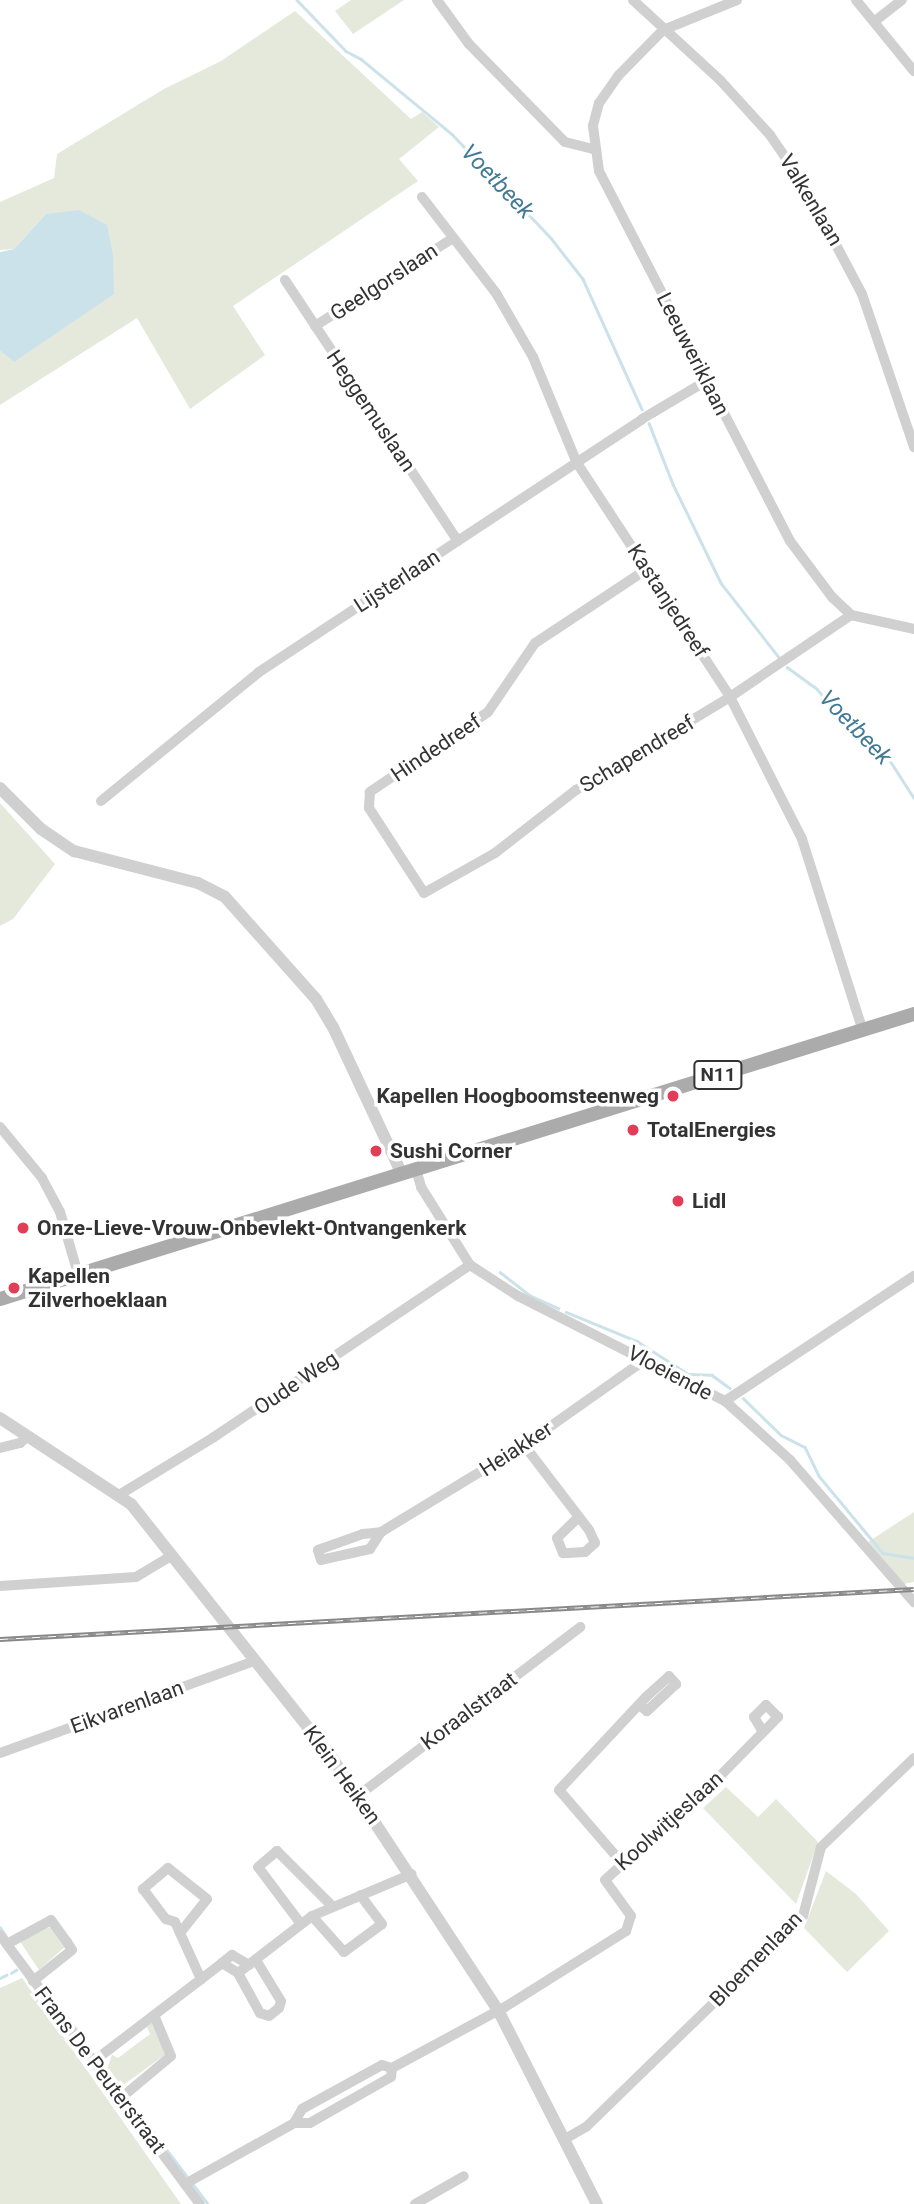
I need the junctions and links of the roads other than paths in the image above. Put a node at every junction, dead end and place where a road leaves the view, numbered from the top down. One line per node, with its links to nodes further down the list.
1 (437, 0): 9 (street)
2 (633, 0): 7 (street, Valkenlaan)
3 (737, 0): 7 (street)
4 (856, 0): 6 (street)
5 (902, 0): 6 (street)
6 (875, 21): 8 (street)
7 (663, 30): 9 (street, Leeuweriklaan); 15 (street, Valkenlaan)
8 (914, 71)
9 (593, 149): 14 (street, Leeuweriklaan)
10 (422, 197): 11 (street, Kastanjedreef)
11 (453, 238): 13 (street, Geelgorslaan); 16 (street, Kastanjedreef)
12 (285, 280): 13 (street, Heggemuslaan)
13 (315, 326): 17 (street, Heggemuslaan)
14 (706, 382): 16 (street, Lijsterlaan); 19 (street, Leeuweriklaan)
15 (914, 447)
16 (578, 463): 17 (street, Lijsterlaan); 18 (street, Kastanjedreef)
17 (458, 541): 23 (street, Lijsterlaan)
18 (647, 569): 21 (street, Kastanjedreef); 24 (street, Hindedreef)
19 (851, 615): 20 (street); 21 (street, Schapendreef)
20 (914, 629)
21 (730, 697): 24 (street, Schapendreef); 26 (street, Kastanjedreef)
22 (0, 788): 28 (street)
23 (102, 801)
24 (424, 893)
25 (914, 1014): 26 (main road, N11)
26 (863, 1031): 28 (main road, N11)
27 (0, 1127): 30 (street)
28 (409, 1172): 29 (street, Vloeiende); 30 (main road, N11)
29 (470, 1265): 33 (street, Vloeiende); 39 (street, Oude Weg)
30 (78, 1274): 32 (main road, N11)
31 (914, 1276): 34 (street)
32 (0, 1298)
33 (646, 1359): 34 (street, Vloeiende); 37 (street, Heiakker)
34 (724, 1401): 44 (street, Vloeiende)
35 (0, 1418): 36 (street, Klein Heiken)
36 (28, 1436): 38 (street); 39 (street, Klein Heiken)
37 (524, 1445): 40 (street); 41 (street, Heiakker)
38 (0, 1448)
39 (119, 1495): 42 (street, Klein Heiken)
40 (579, 1517)
41 (381, 1532): 41 (street, Heiakker)
42 (169, 1557): 43 (street); 46 (street, Klein Heiken)
43 (0, 1586)
44 (914, 1602)
45 (580, 1627): 51 (street, Koraalstraat)
46 (254, 1661): 49 (street, Eikvarenlaan); 51 (street, Klein Heiken)
47 (639, 1705): 52 (street)
48 (763, 1732): 52 (street, Koolwitjeslaan)
49 (0, 1753)
50 (914, 1758): 71 (street, Bloemenlaan)
51 (359, 1795): 53 (street, Klein Heiken)
52 (622, 1863): 65 (street, Koolwitjeslaan)
53 (412, 1874): 54 (street); 65 (street, Klein Heiken)
54 (360, 1895): 55 (street); 56 (street)
55 (332, 1906): 56 (street); 57 (street)
56 (312, 1916): 57 (street)
57 (301, 1924): 60 (street)
58 (180, 1933): 58 (street); 63 (street)
59 (3, 1940): 64 (street, Frans De Peuterstraat); 64 (street)
60 (252, 1962): 61 (street); 62 (street); 62 (street)
61 (222, 1963): 62 (street); 63 (street)
62 (238, 1973)
63 (201, 1979): 66 (street)
64 (33, 1981): 67 (street, Frans De Peuterstraat)
65 (498, 2010): 68 (street); 71 (street, Klein Heiken)
66 (154, 2015): 67 (street); 69 (street)
67 (94, 2062): 69 (street, Frans De Peuterstraat)
68 (392, 2068): 70 (street); 70 (street)
69 (121, 2098): 73 (street, Frans De Peuterstraat)
70 (294, 2123): 73 (street)
71 (565, 2139): 76 (street, Klein Heiken)
72 (464, 2176): 75 (street)
73 (185, 2184): 74 (street, Frans De Peuterstraat)
74 (200, 2204)
75 (415, 2204)
76 (597, 2204)

